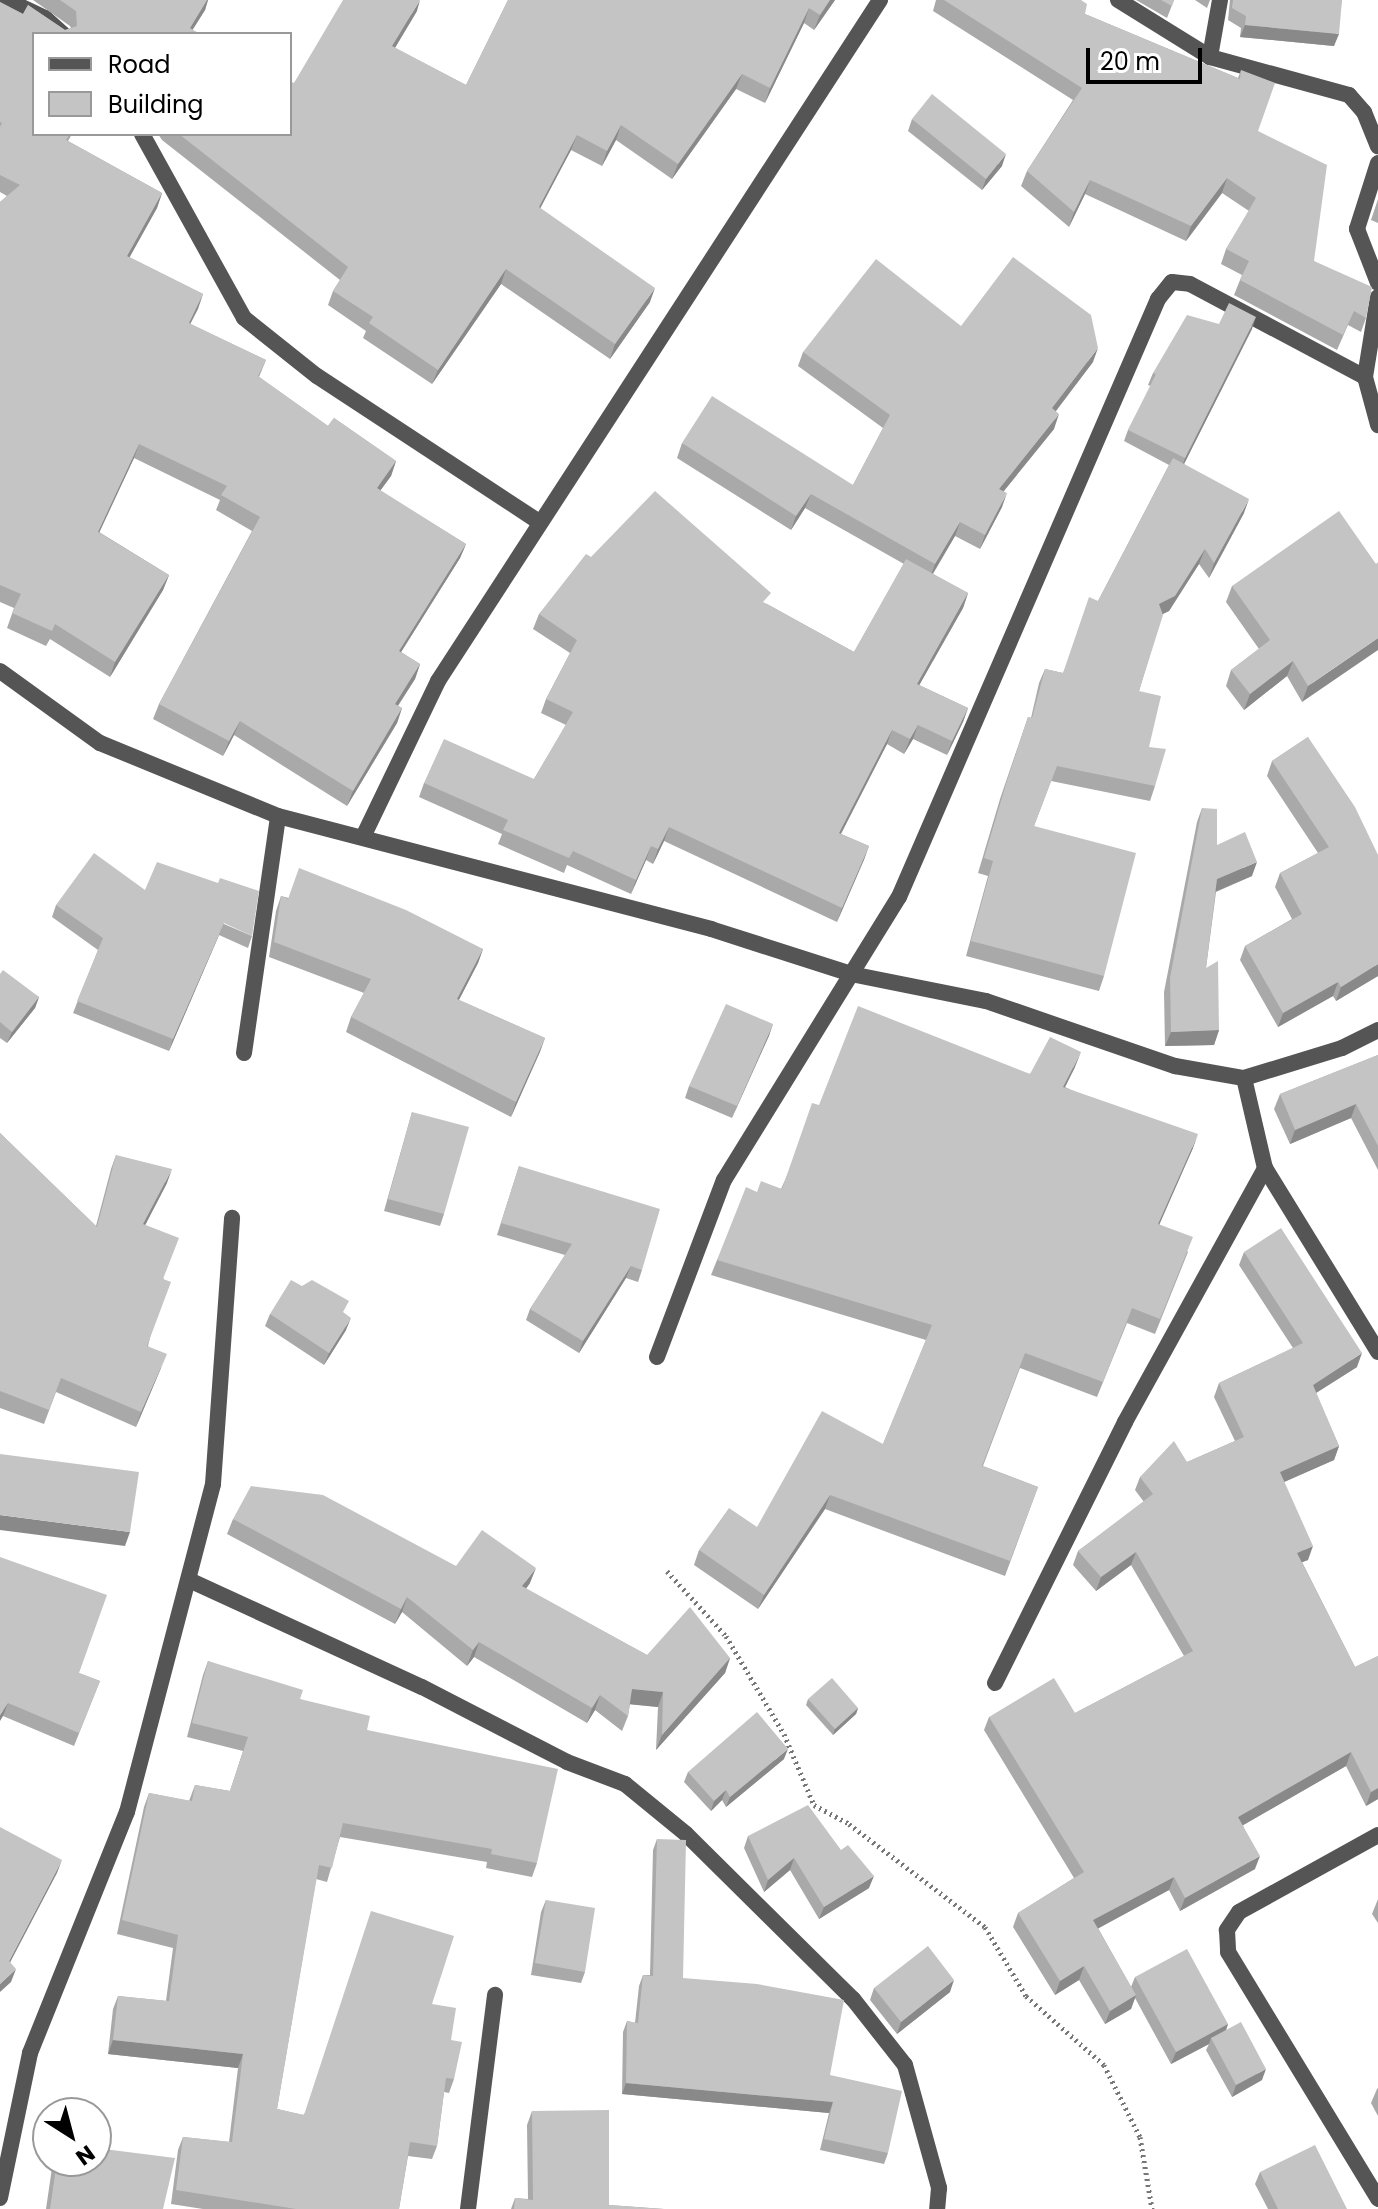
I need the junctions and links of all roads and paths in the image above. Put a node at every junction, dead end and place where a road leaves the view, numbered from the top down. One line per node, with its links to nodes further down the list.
1 (7, 0): 5 (street)
2 (880, 0): 14 (street)
3 (1118, 0): 6 (street)
4 (1220, 0): 6 (street)
5 (61, 32)
6 (1210, 57): 8 (street)
7 (143, 136): 14 (street)
8 (1378, 146)
9 (1378, 163): 10 (street)
10 (1378, 283)
11 (1378, 297): 12 (street)
12 (1365, 377): 13 (street); 18 (street)
13 (1378, 425)
14 (538, 521): 17 (street)
15 (0, 671): 16 (street)
16 (278, 816): 17 (street); 20 (street)
17 (363, 837): 18 (street)
18 (851, 974): 21 (street); 25 (street)
19 (1378, 1030): 21 (street)
20 (244, 1053)
21 (1244, 1078): 22 (street)
22 (1265, 1168): 24 (street); 28 (street)
23 (232, 1218): 27 (street)
24 (1378, 1352)
25 (657, 1357)
26 (667, 1571): 35 (path)
27 (189, 1580): 31 (street); 34 (street)
28 (995, 1683)
29 (1378, 1835): 32 (street)
30 (495, 1995): 33 (street)
31 (0, 2198)
32 (1378, 2199)
33 (468, 2209)
34 (937, 2209)
35 (1152, 2209)

